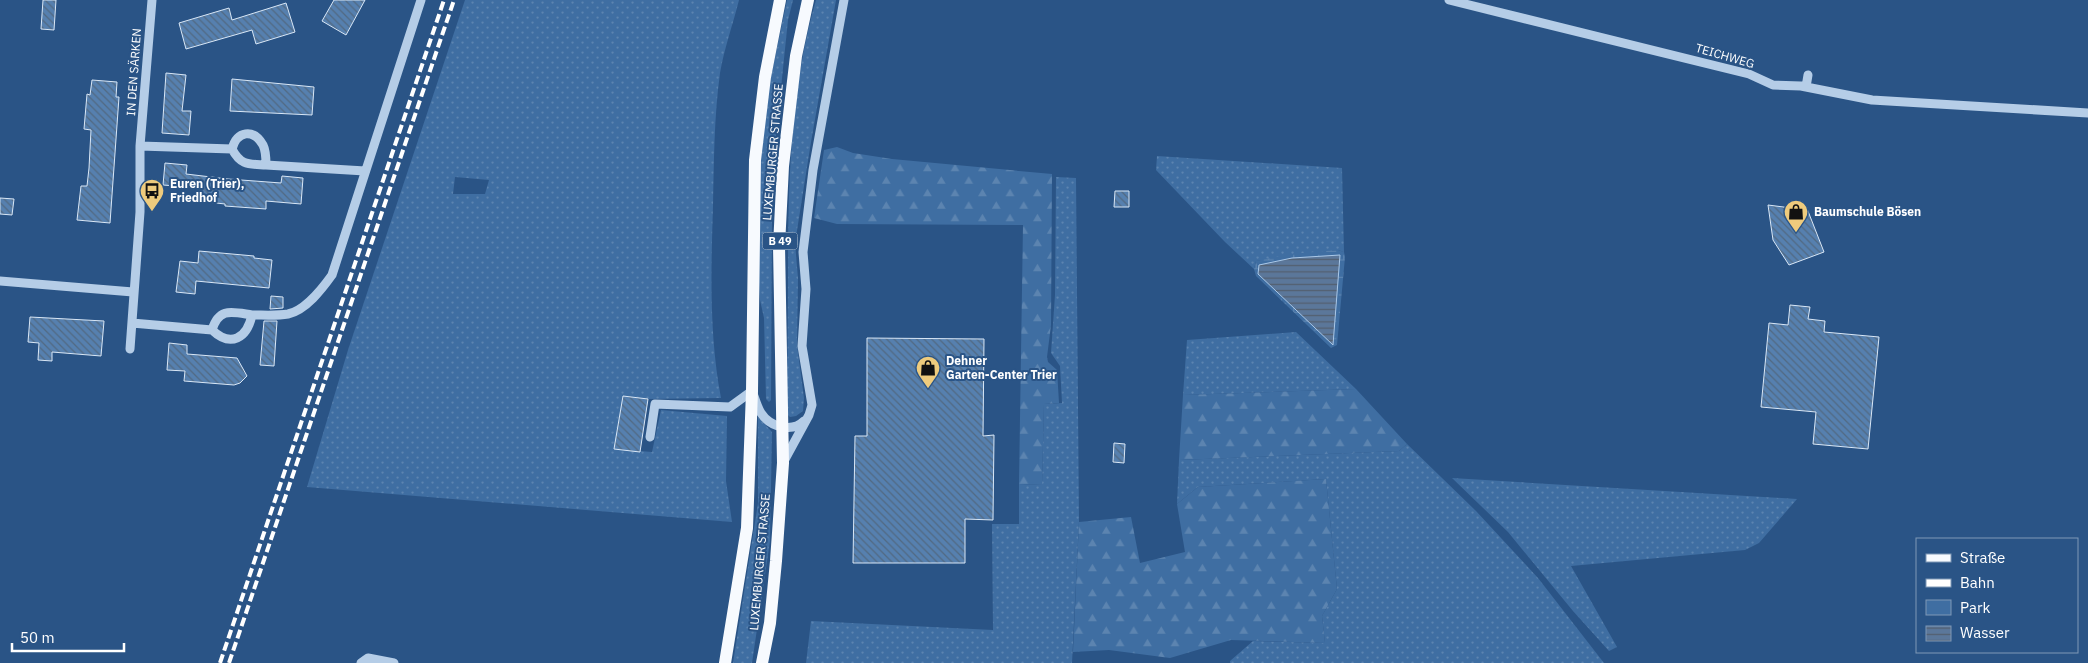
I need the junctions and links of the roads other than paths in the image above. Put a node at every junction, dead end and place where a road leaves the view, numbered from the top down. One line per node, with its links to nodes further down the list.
1 (152, 0): 10 (street, IN DEN SÄRKEN)
2 (422, 0): 13 (street)
3 (780, 0): 20 (main road, LUXEMBURGER STRASSE / B 49)
4 (808, 0): 22 (main road, LUXEMBURGER STRASSE / B 49)
5 (844, 0): 21 (street, LUXEMBURGER STRASSE)
6 (1449, 0): 8 (street, TEICHWEG)
7 (1808, 75): 8 (street)
8 (1806, 87): 9 (street, TEICHWEG)
9 (2088, 113)
10 (140, 146): 11 (street); 15 (street, IN DEN SÄRKEN)
11 (232, 149): 12 (street); 12 (street)
12 (266, 165): 13 (street)
13 (365, 171): 16 (street)
14 (0, 281): 15 (street)
15 (133, 292): 17 (street, IN DEN SÄRKEN)
16 (252, 316): 18 (street); 18 (street)
17 (132, 323): 18 (street); 19 (street, IN DEN SÄRKEN)
18 (212, 330)
19 (130, 349)
20 (752, 391): 22 (street, LUXEMBURGER STRASSE); 23 (street); 27 (main road, LUXEMBURGER STRASSE / B 49)
21 (804, 421): 22 (street); 24 (street, LUXEMBURGER STRASSE)
22 (781, 427): 24 (main road, LUXEMBURGER STRASSE / B 49)
23 (650, 437)
24 (782, 463): 28 (main road, LUXEMBURGER STRASSE / B 49)
25 (361, 663): 26 (street)
26 (394, 663)
27 (725, 663)
28 (762, 663)

